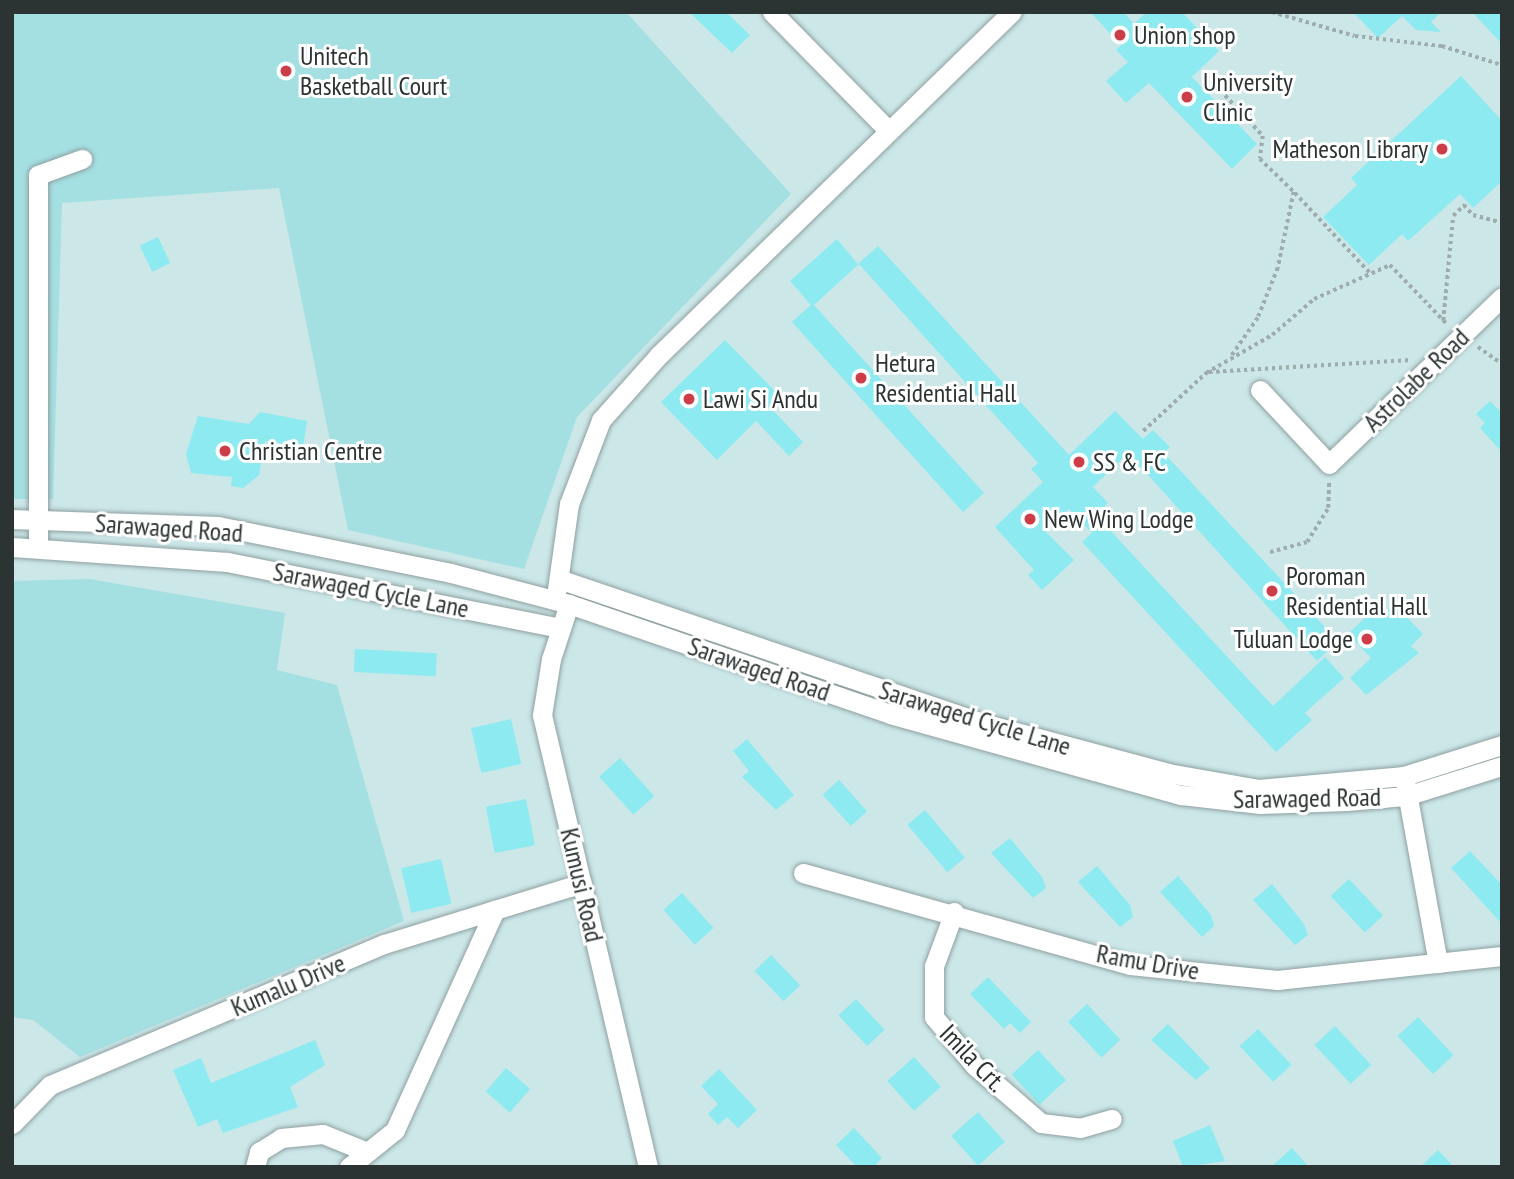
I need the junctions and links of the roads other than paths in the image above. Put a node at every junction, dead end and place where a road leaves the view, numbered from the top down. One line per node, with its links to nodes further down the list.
1 (772, 12): 3 (street)
2 (1012, 12): 3 (street, Kumusi Road)
3 (887, 129): 10 (street, Kumusi Road)
4 (82, 159): 9 (street)
5 (1502, 297): 6 (street, Astrolabe Road)
6 (1260, 390)
7 (12, 519): 11 (street, Sarawaged Road)
8 (12, 547): 9 (street, Sarawaged Cycle Lane)
9 (38, 548): 12 (street, Sarawaged Cycle Lane)
10 (559, 579): 11 (street, Kumusi Road); 15 (street, Sarawaged Cycle Lane)
11 (562, 602): 12 (street, Kumusi Road); 15 (street, Sarawaged Road)
12 (561, 628): 17 (street, Kumusi Road)
13 (1502, 745): 15 (street, Sarawaged Cycle Lane)
14 (1502, 766): 15 (street, Sarawaged Road)
15 (1405, 786): 21 (street)
16 (803, 873): 19 (street, Ramu Drive)
17 (582, 883): 18 (street, Kumalu Drive); 27 (street, Kumusi Road)
18 (495, 910): 23 (street, Kumalu Drive); 24 (street)
19 (954, 912): 21 (street, Ramu Drive); 22 (street, Imila Crt.)
20 (1502, 956): 21 (street, Ramu Drive)
21 (1438, 963)
22 (1112, 1119)
23 (12, 1124)
24 (367, 1152): 25 (street); 26 (street)
25 (255, 1167)
26 (349, 1167)
27 (648, 1167)

